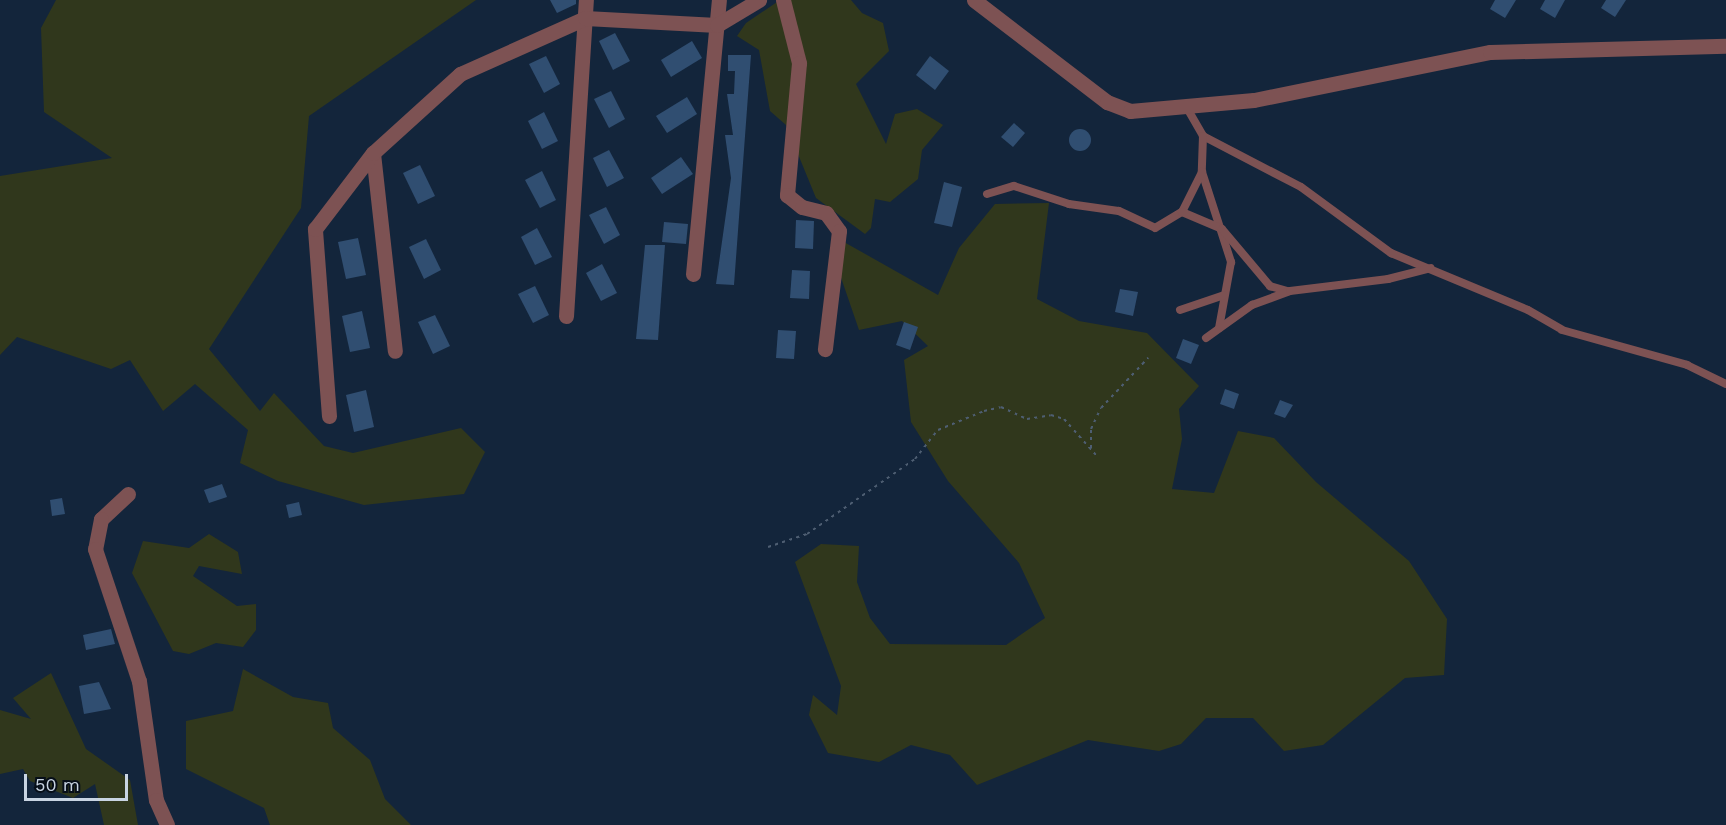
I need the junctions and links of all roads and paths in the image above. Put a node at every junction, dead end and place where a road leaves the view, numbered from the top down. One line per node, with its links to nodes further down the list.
1 (586, 0): 6 (street)
2 (719, 0): 7 (street)
3 (759, 0): 7 (street)
4 (783, 0): 24 (street)
5 (974, 0): 9 (street)
6 (585, 18): 7 (street); 11 (street); 21 (street)
7 (717, 25): 17 (street)
8 (1726, 46): 9 (street)
9 (1187, 108): 10 (lane)
10 (1203, 136): 12 (lane); 16 (lane)
11 (373, 153): 25 (street); 28 (street)
12 (1202, 172): 14 (lane); 15 (lane)
13 (987, 194): 14 (lane)
14 (1182, 212): 15 (lane)
15 (1222, 229): 18 (lane); 19 (lane)
16 (1433, 267): 18 (lane); 27 (lane)
17 (693, 274)
18 (1290, 291): 22 (lane)
19 (1224, 295): 20 (lane); 22 (lane)
20 (1180, 310)
21 (566, 316)
22 (1219, 328): 23 (lane)
23 (1206, 338)
24 (825, 349)
25 (395, 351)
26 (1148, 358): 29 (path)
27 (1726, 384)
28 (329, 416)
29 (1091, 449): 30 (path); 32 (path)
30 (1096, 455)
31 (128, 494): 33 (street)
32 (768, 547)
33 (167, 825)

